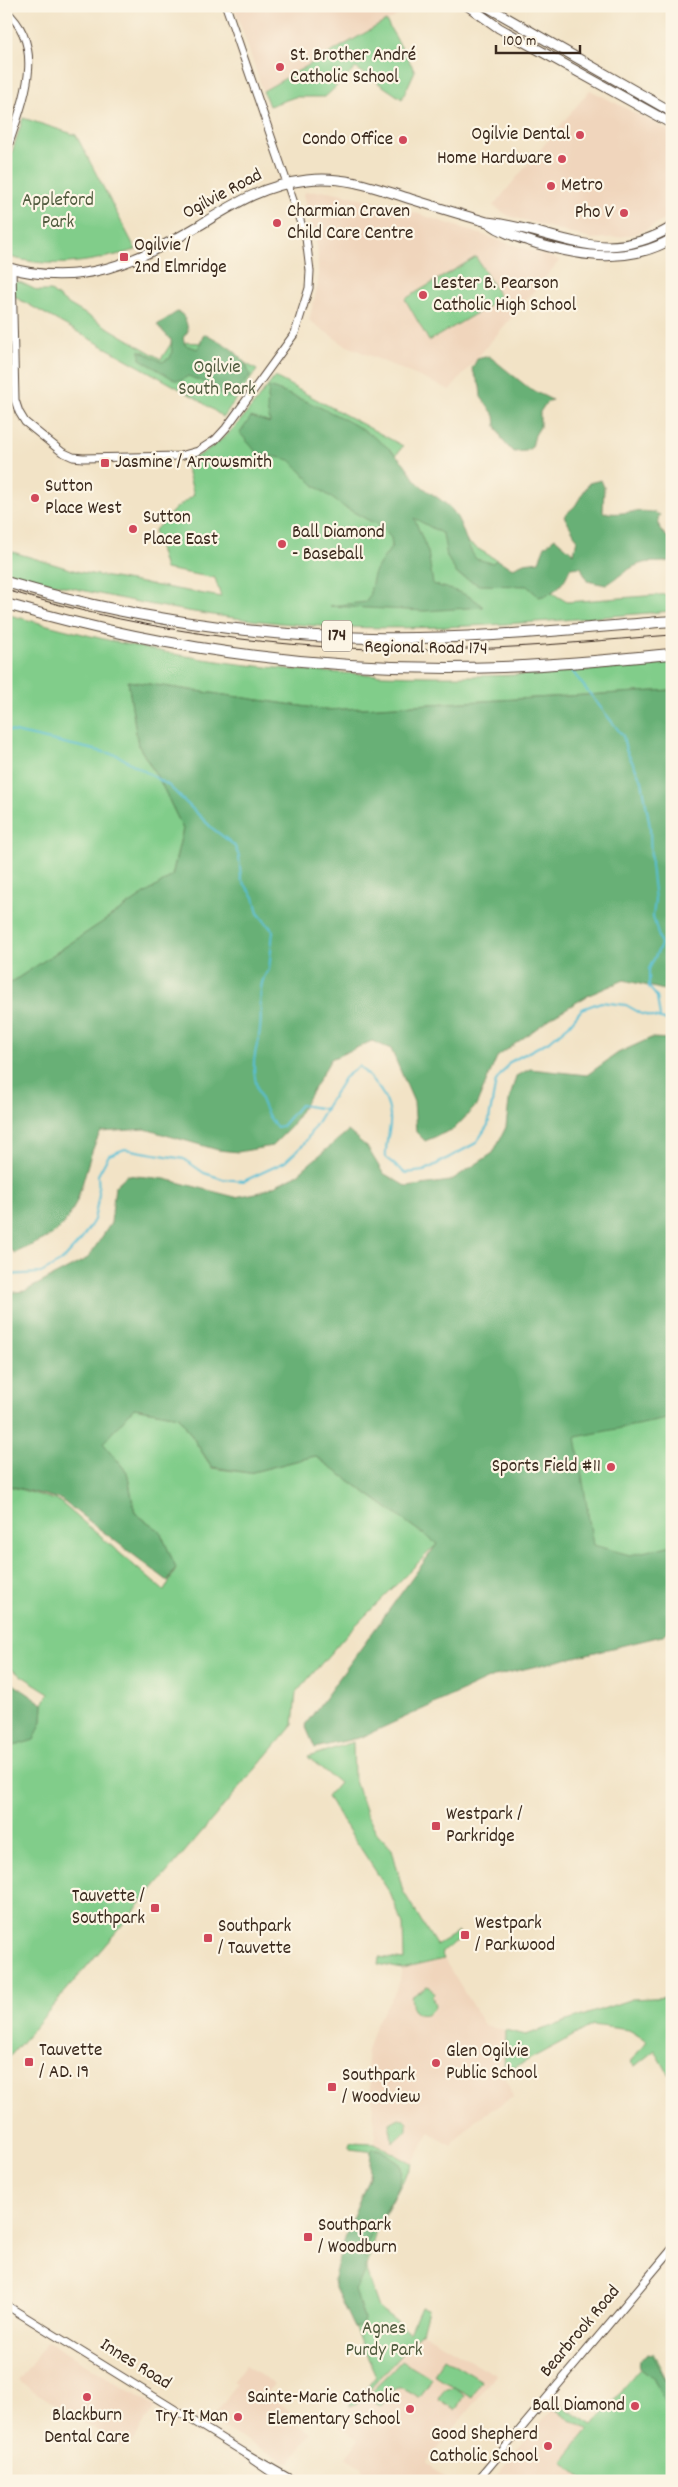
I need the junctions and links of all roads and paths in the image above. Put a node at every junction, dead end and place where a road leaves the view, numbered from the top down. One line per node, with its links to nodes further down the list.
1 (226, 6): 10 (street)
2 (468, 6): 6 (main road)
3 (486, 6): 5 (main road)
4 (6, 11): 9 (street)
5 (631, 90): 6 (main road); 7 (main road)
6 (625, 100): 8 (main road)
7 (672, 112)
8 (672, 124)
9 (6, 154)
10 (288, 183): 11 (main road, Ogilvie Road); 14 (main road, Ogilvie Road); 14 (street)
11 (487, 222): 12 (main road, Ogilvie Road); 13 (main road, Ogilvie Road)
12 (672, 227)
13 (672, 239)
14 (9, 268)
15 (6, 582): 17 (highway, Regional Road 174 / 174)
16 (6, 604): 18 (highway, Regional Road 174 / 174)
17 (672, 621)
18 (672, 654)
19 (672, 2249): 24 (street, Bearbrook Road)
20 (6, 2305): 21 (street, Innes Road)
21 (245, 2453): 22 (street, Innes Road); 23 (street, Innes Road)
22 (284, 2481)
23 (294, 2481)
24 (477, 2481)

